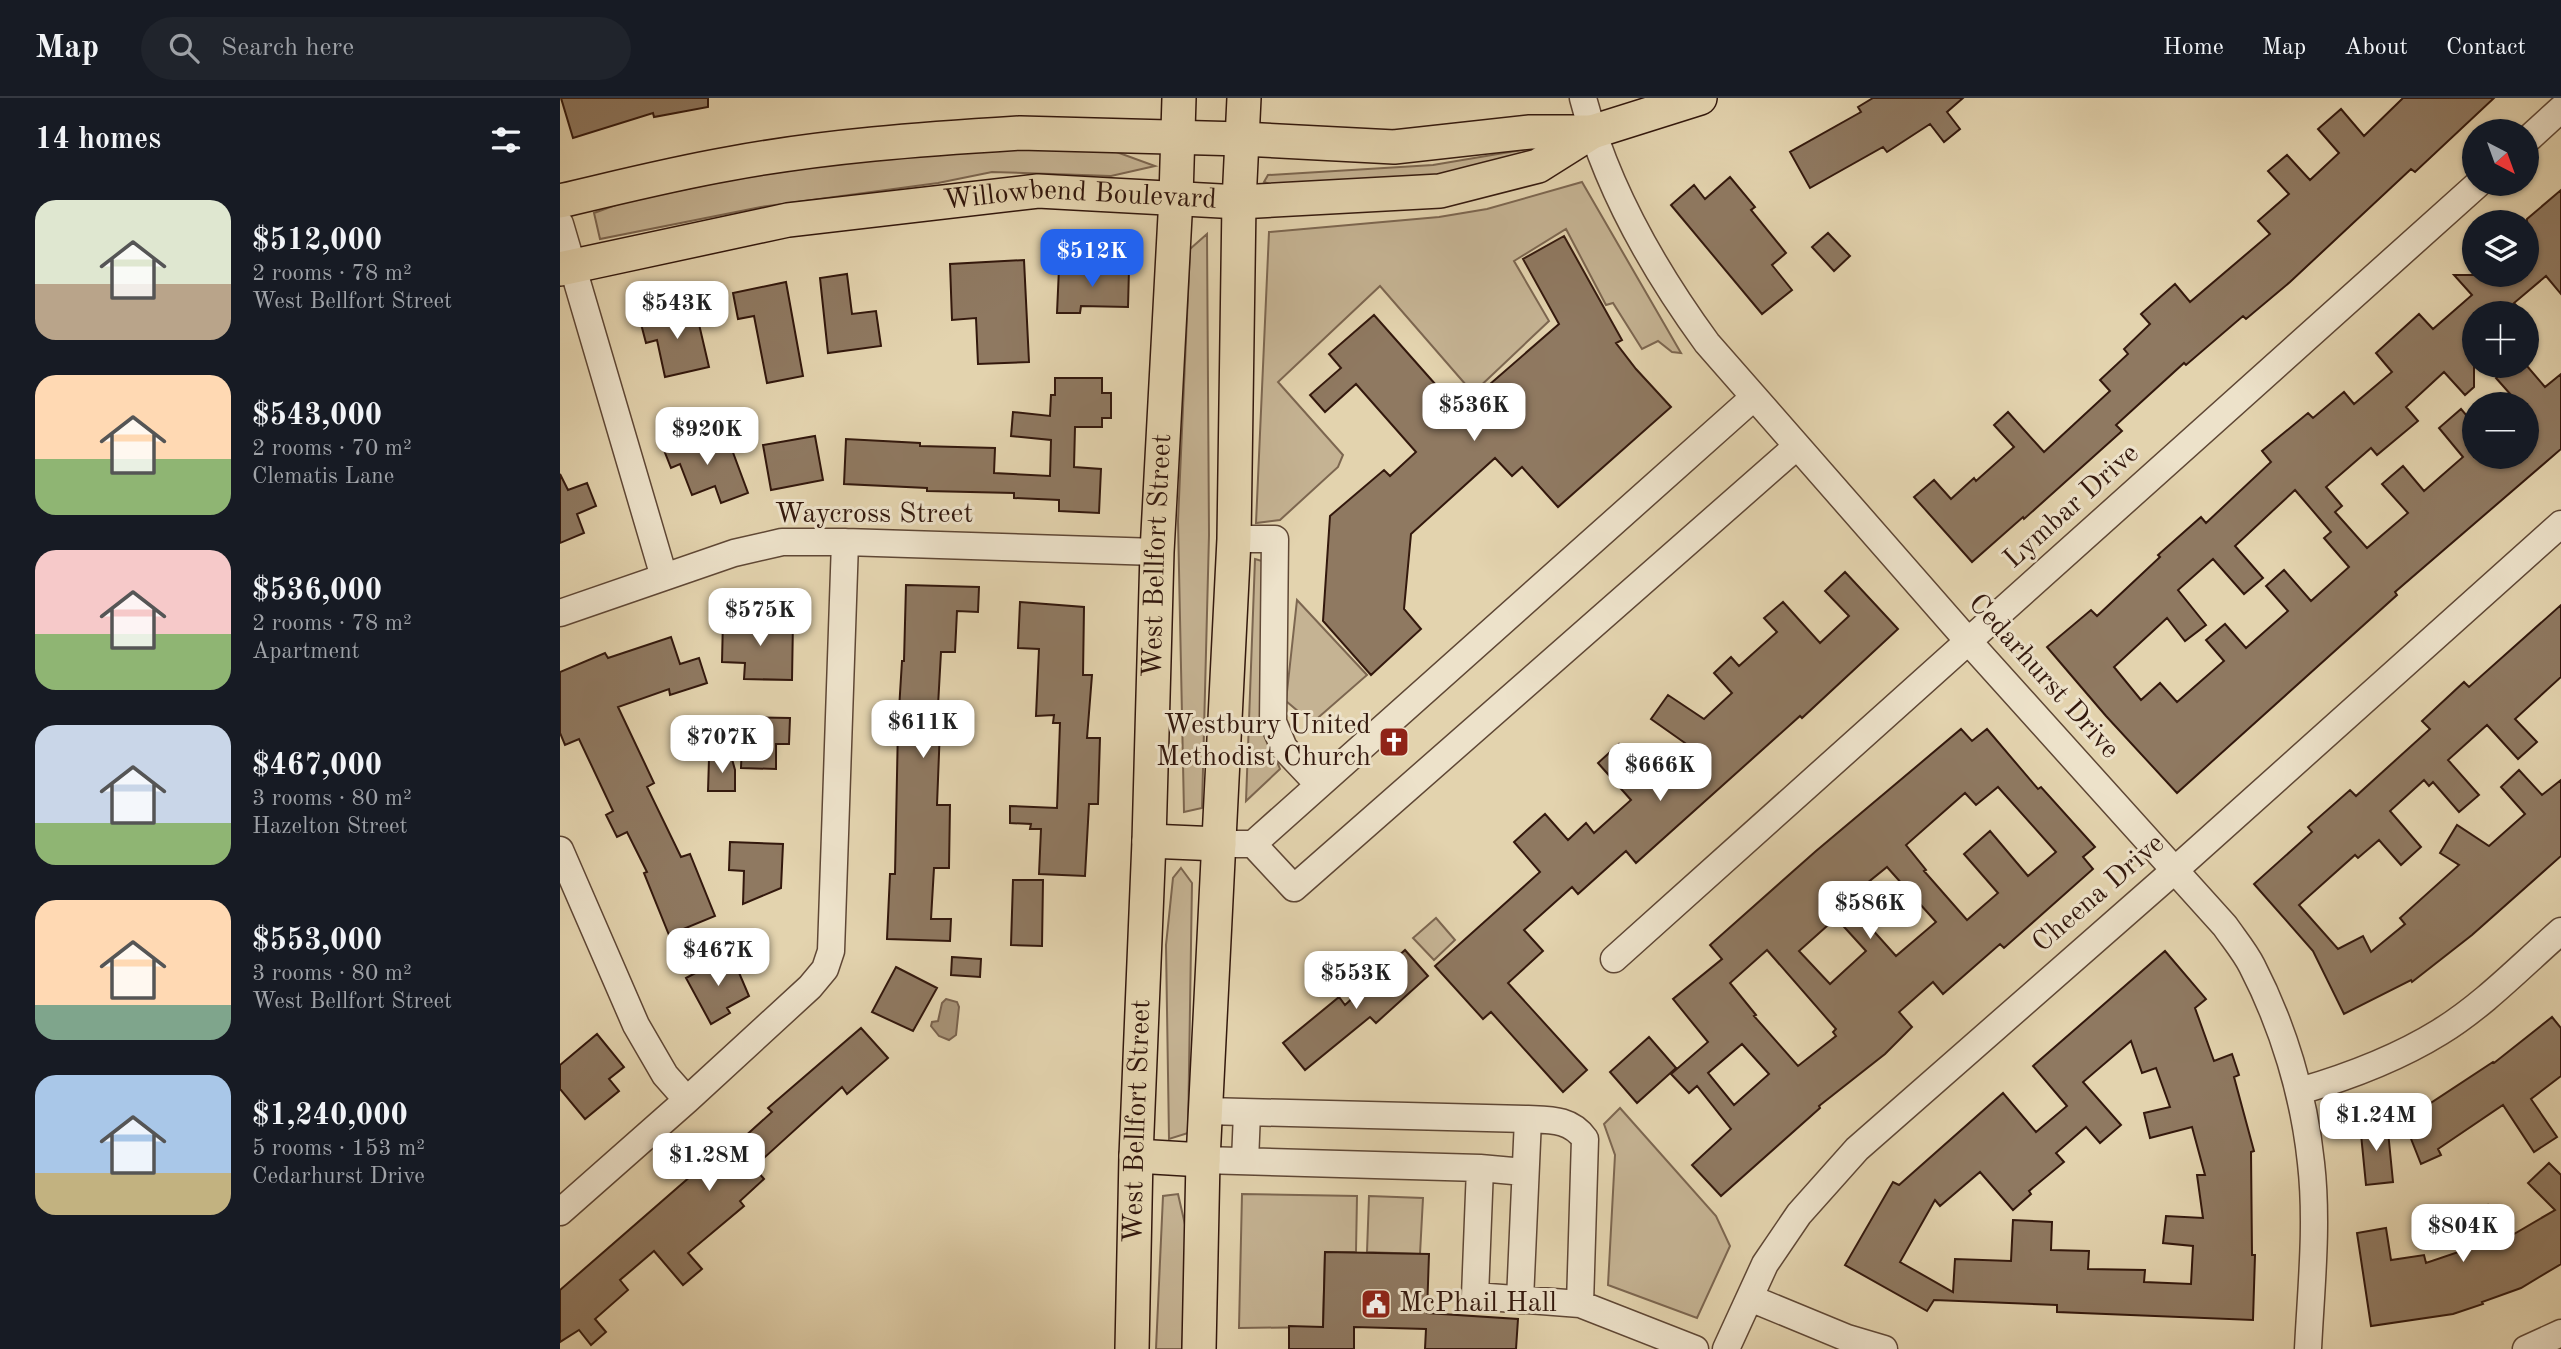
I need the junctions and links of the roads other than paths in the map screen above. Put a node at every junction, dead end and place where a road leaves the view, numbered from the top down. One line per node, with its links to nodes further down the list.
1 (1179, 98): 8 (main road, West Bellfort Street)
2 (1244, 98): 9 (main road)
3 (1583, 98): 7 (street, Cedarhurst Drive)
4 (1700, 98): 7 (main road, Willowbend Boulevard)
5 (2561, 109): 6 (street)
6 (2539, 129)
7 (1592, 132): 9 (main road, Willowbend Boulevard); 13 (main road, Willowbend Boulevard); 16 (street, Cedarhurst Drive)
8 (1178, 138): 9 (main road, Willowbend Boulevard); 11 (main road, West Bellfort Street); 12 (main road, Willowbend Boulevard)
9 (1242, 139): 13 (main road)
10 (2465, 196): 24 (street, Lymbar Drive)
11 (1176, 197): 13 (main road, Willowbend Boulevard); 15 (main road, Willowbend Boulevard); 21 (main road, West Bellfort Street)
12 (560, 201)
13 (1239, 202): 19 (main road)
14 (560, 224): 15 (street)
15 (566, 267): 22 (street)
16 (1753, 398): 17 (street, Cedarhurst Drive); 25 (street)
17 (1796, 447): 24 (street, Cedarhurst Drive); 28 (street)
18 (2561, 524): 30 (street, Cheena Drive)
19 (1234, 539): 25 (street); 27 (main road)
20 (845, 542): 21 (street, Waycross Street); 22 (street, Waycross Street); 34 (street)
21 (1157, 552): 26 (main road, West Bellfort Street)
22 (664, 577): 23 (street, Waycross Street)
23 (560, 613)
24 (1969, 642): 30 (street, Cedarhurst Drive); 32 (street, Lymbar Drive)
25 (1319, 785): 28 (street)
26 (1149, 841): 27 (main road); 38 (main road, West Bellfort Street)
27 (1219, 844): 28 (street); 35 (main road)
28 (1253, 844)
29 (560, 850): 34 (street)
30 (2175, 870): 33 (street, Cedarhurst Drive); 44 (street, Cheena Drive)
31 (2561, 932): 33 (street)
32 (1614, 960)
33 (2300, 1091): 53 (street, Cedarhurst Drive)
34 (687, 1100): 43 (street)
35 (1206, 1111): 36 (street); 39 (main road)
36 (1247, 1113): 37 (street); 40 (street)
37 (1528, 1119): 42 (street); 46 (street)
38 (1136, 1156): 39 (main road); 48 (main road, West Bellfort Street)
39 (1203, 1160): 40 (street); 49 (main road)
40 (1245, 1161): 41 (street)
41 (1480, 1168): 42 (street); 45 (street)
42 (1524, 1172): 45 (street)
43 (560, 1212)
44 (1750, 1298): 51 (street, Cheena Drive); 52 (street)
45 (1520, 1300): 46 (street)
46 (1580, 1304): 50 (street)
47 (2561, 1333): 54 (street)
48 (1132, 1349)
49 (1199, 1349)
50 (1695, 1349)
51 (1726, 1349)
52 (1884, 1349)
53 (2308, 1349)
54 (2526, 1349)

